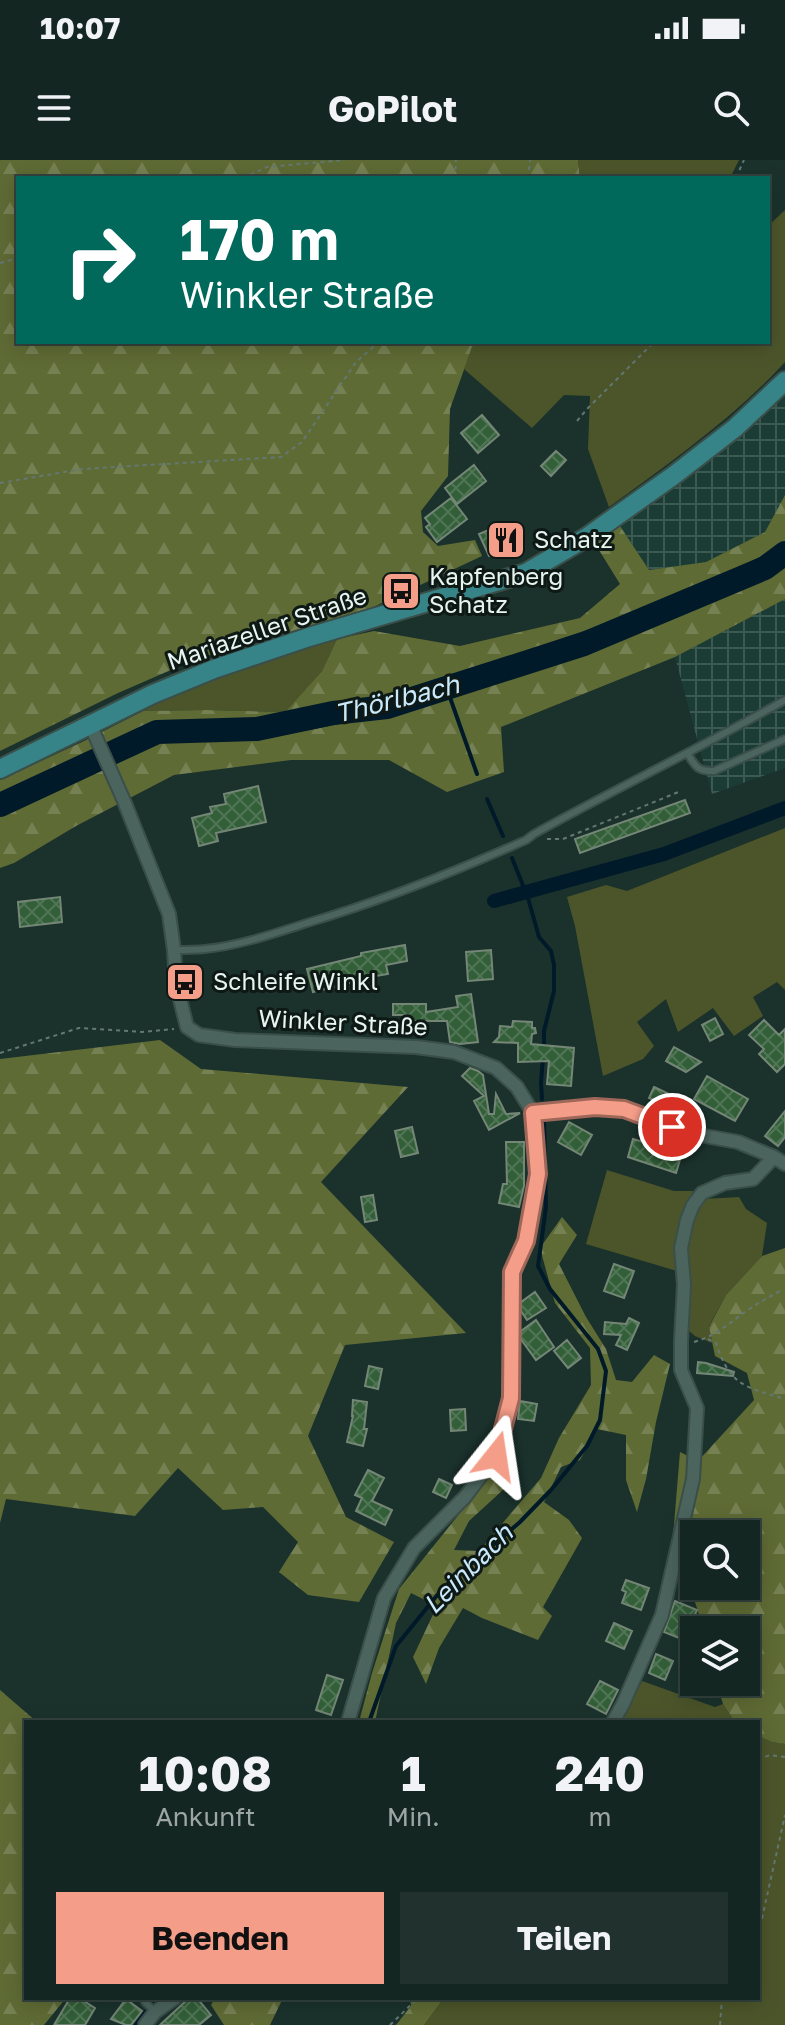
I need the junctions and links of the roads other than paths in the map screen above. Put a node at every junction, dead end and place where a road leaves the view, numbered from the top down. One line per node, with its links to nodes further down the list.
1 (785, 381): 3 (main road, Mariazeller Straße)
2 (785, 700): 5 (lane)
3 (92, 727): 6 (main road, Mariazeller Straße); 7 (street)
4 (785, 739): 5 (lane)
5 (687, 753): 7 (lane)
6 (0, 769)
7 (174, 950): 8 (street, Winkler Straße)
8 (533, 1113): 9 (street); 10 (street)
9 (780, 1160): 11 (street)
10 (349, 1720)
11 (614, 1720)
12 (145, 2000): 14 (lane)
13 (172, 2000): 14 (street)
14 (154, 2011): 15 (street)
15 (145, 2025)

